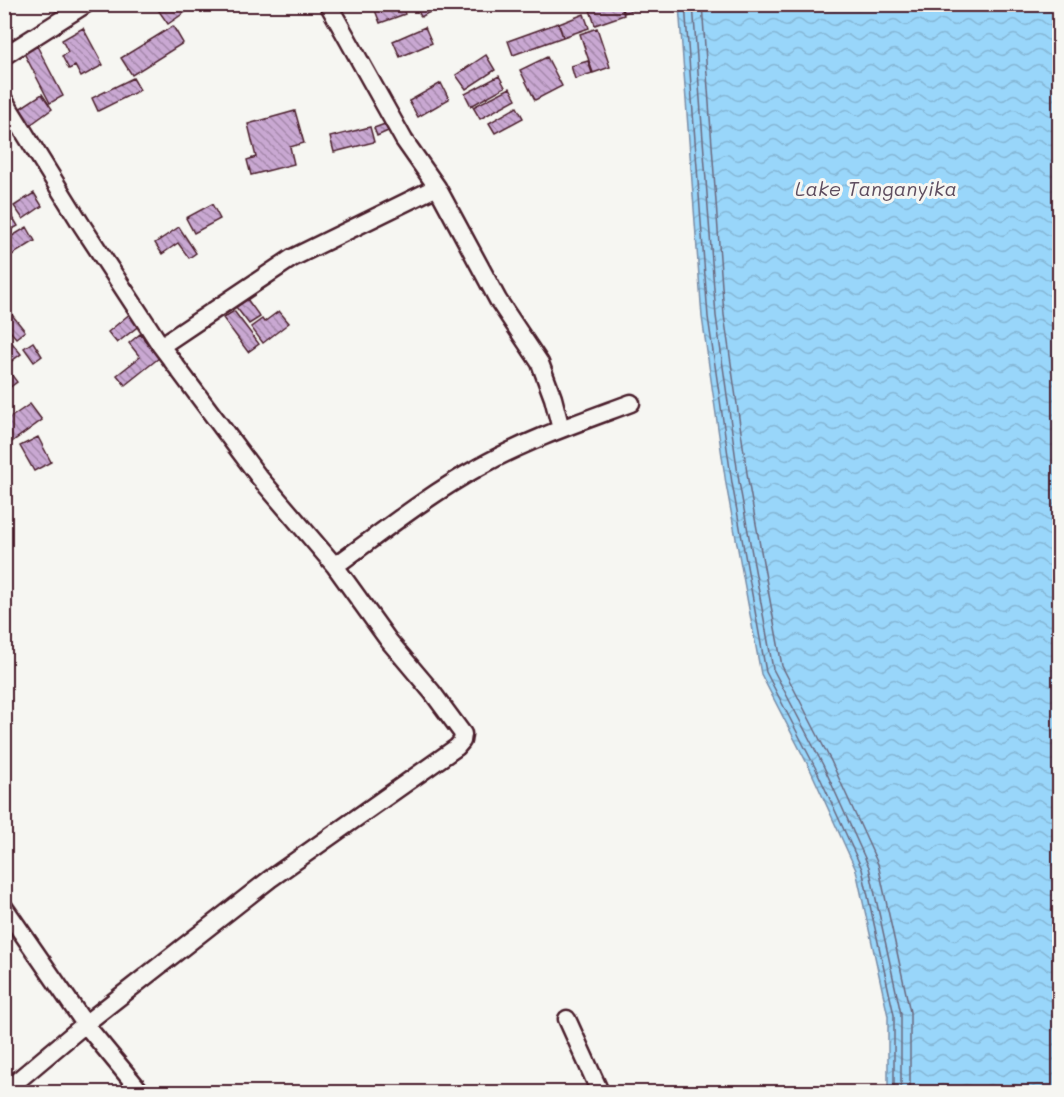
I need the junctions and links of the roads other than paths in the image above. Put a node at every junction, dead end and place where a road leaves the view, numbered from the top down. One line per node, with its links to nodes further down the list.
1 (86, 4): 3 (street)
2 (328, 4): 5 (street)
3 (4, 56)
4 (4, 100): 6 (street)
5 (436, 187): 6 (street); 8 (street)
6 (161, 346): 9 (street)
7 (631, 403): 8 (street)
8 (561, 429): 9 (street)
9 (335, 566): 12 (street)
10 (4, 906): 12 (street)
11 (567, 1019): 15 (street)
12 (85, 1024): 13 (street); 14 (street)
13 (4, 1092)
14 (141, 1092)
15 (600, 1092)

